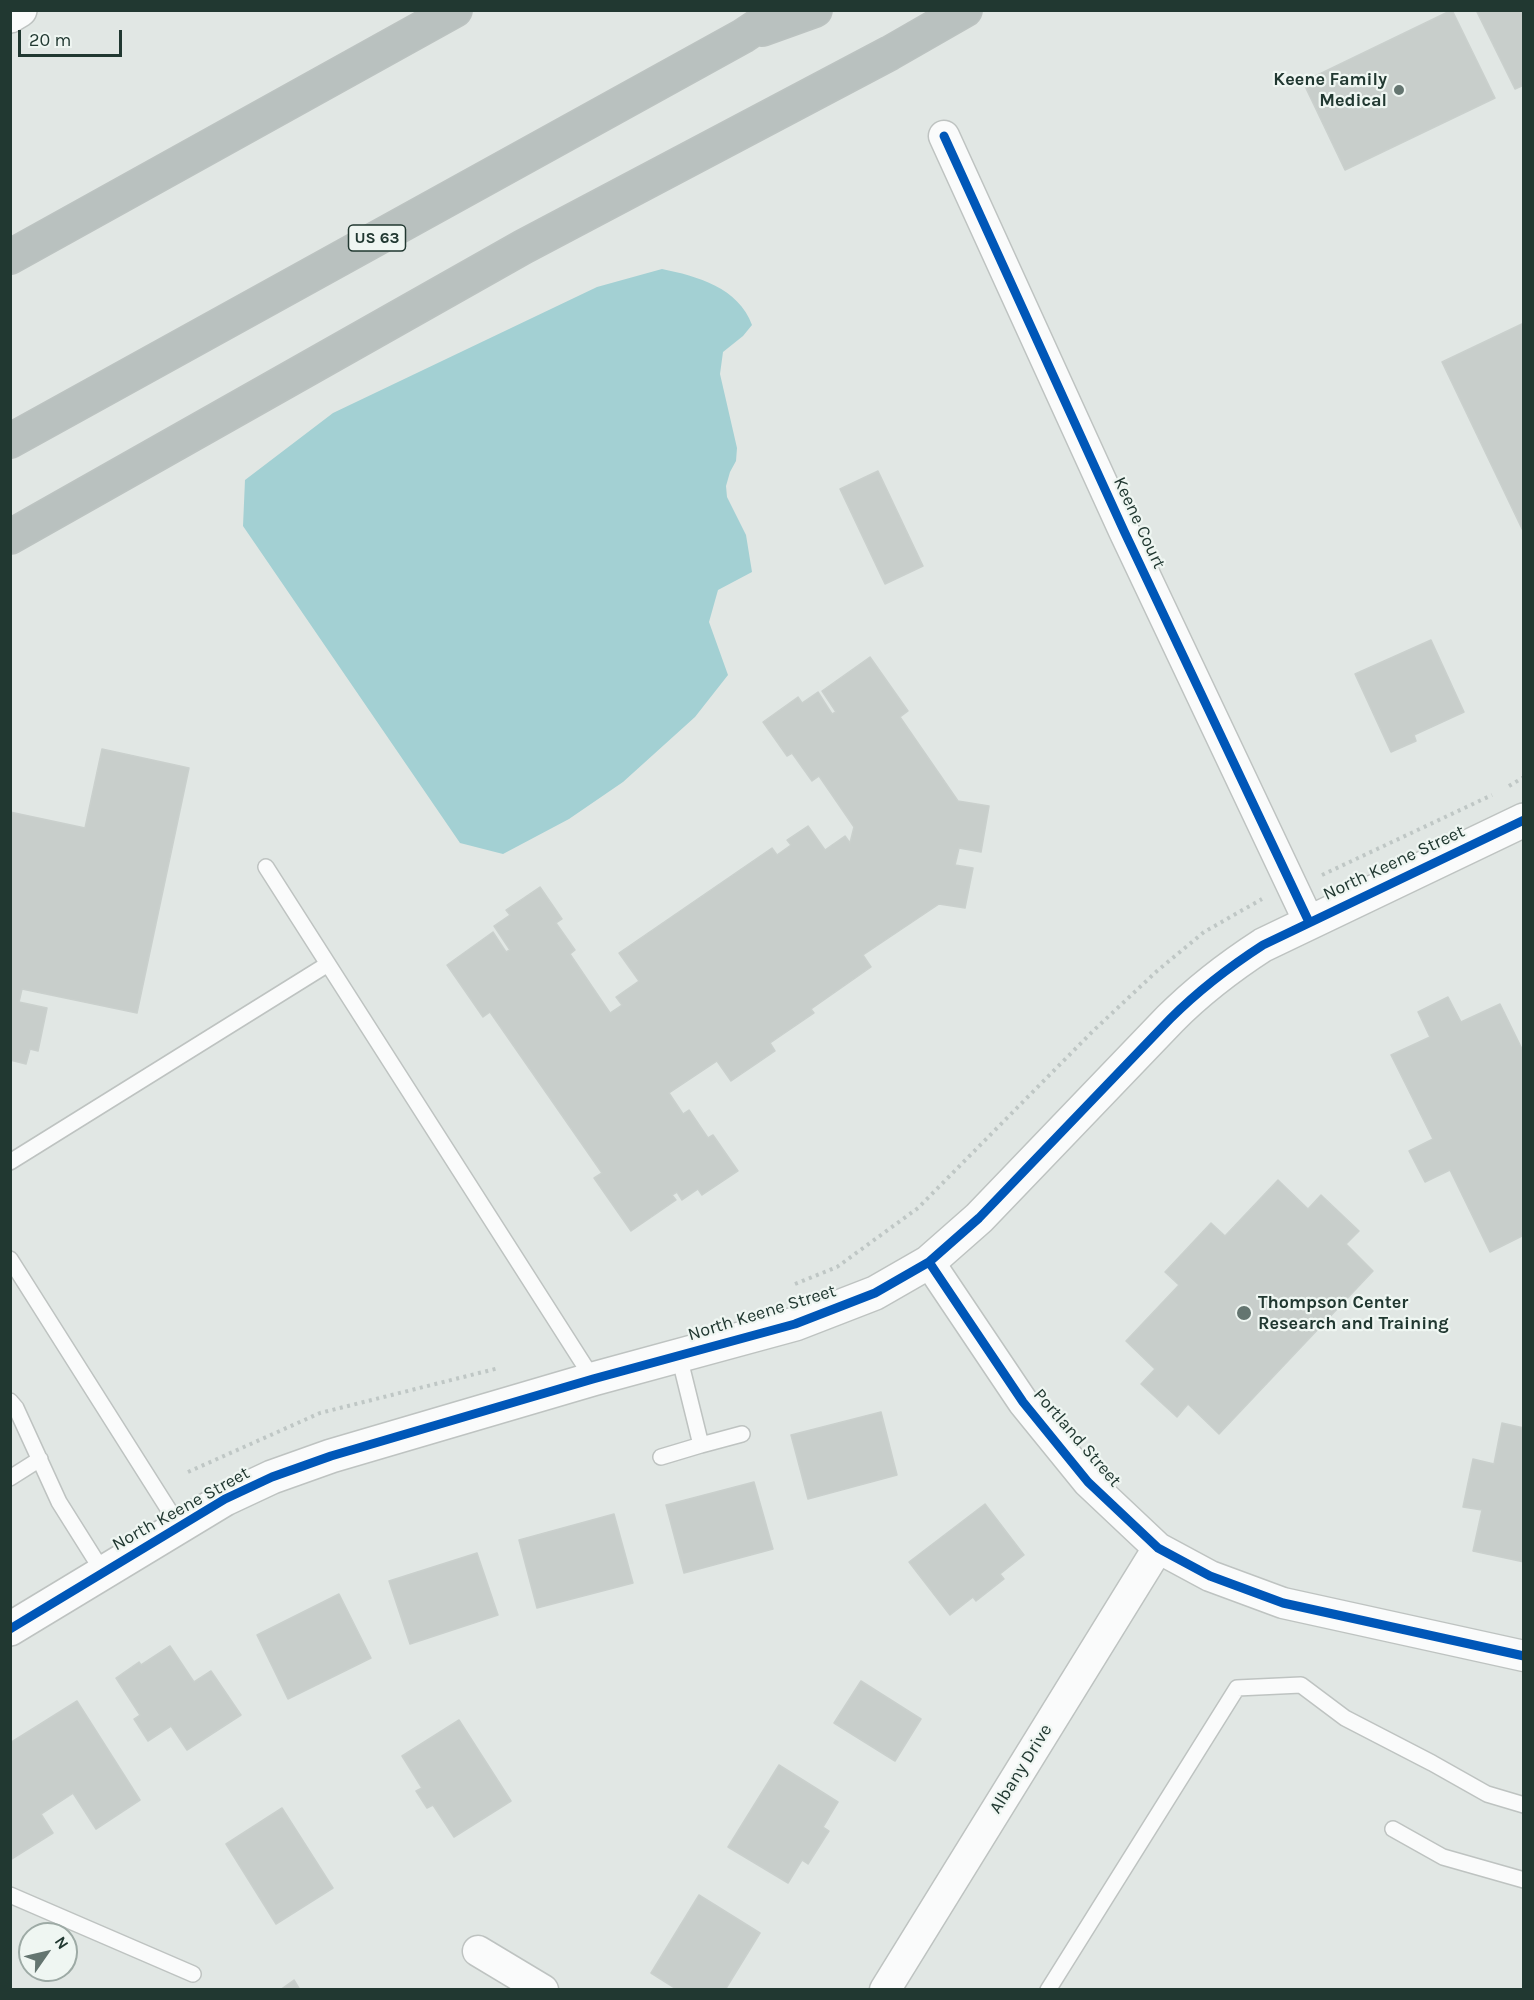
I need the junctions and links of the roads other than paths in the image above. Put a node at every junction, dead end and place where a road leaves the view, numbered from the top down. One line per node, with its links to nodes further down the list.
1 (20, 10): 7 (street)
2 (437, 10): 9 (highway)
3 (455, 10): 9 (highway)
4 (783, 10): 8 (highway, US 63)
5 (815, 10): 8 (highway)
6 (965, 10): 13 (highway)
7 (10, 16)
8 (743, 36): 12 (highway, US 63)
9 (396, 43): 11 (highway)
10 (944, 136): 16 (street, Keene Court)
11 (10, 257)
12 (10, 441)
13 (10, 537)
14 (1524, 819): 16 (street, North Keene Street)
15 (266, 867): 17 (lane)
16 (1309, 922): 20 (street, North Keene Street)
17 (328, 964): 18 (lane); 22 (lane)
18 (10, 1162)
19 (10, 1259): 29 (lane)
20 (928, 1262): 21 (street, North Keene Street); 30 (street, Portland Street)
21 (679, 1356): 22 (street, North Keene Street); 25 (lane)
22 (593, 1380): 29 (street, North Keene Street)
23 (10, 1401): 27 (lane)
24 (742, 1434): 25 (lane)
25 (701, 1445): 26 (lane)
26 (661, 1457)
27 (40, 1459): 28 (lane); 31 (lane)
28 (10, 1478)
29 (179, 1526): 31 (street, North Keene Street)
30 (1158, 1548): 33 (street, Portland Street); 41 (street, Albany Drive)
31 (103, 1572): 32 (street, North Keene Street)
32 (10, 1629)
33 (1524, 1656)
34 (1524, 1805): 42 (lane)
35 (1393, 1829): 36 (lane)
36 (1524, 1880)
37 (10, 1895): 39 (lane)
38 (478, 1951): 40 (street)
39 (193, 1974)
40 (543, 1989)
41 (885, 1989)
42 (1048, 1989)

